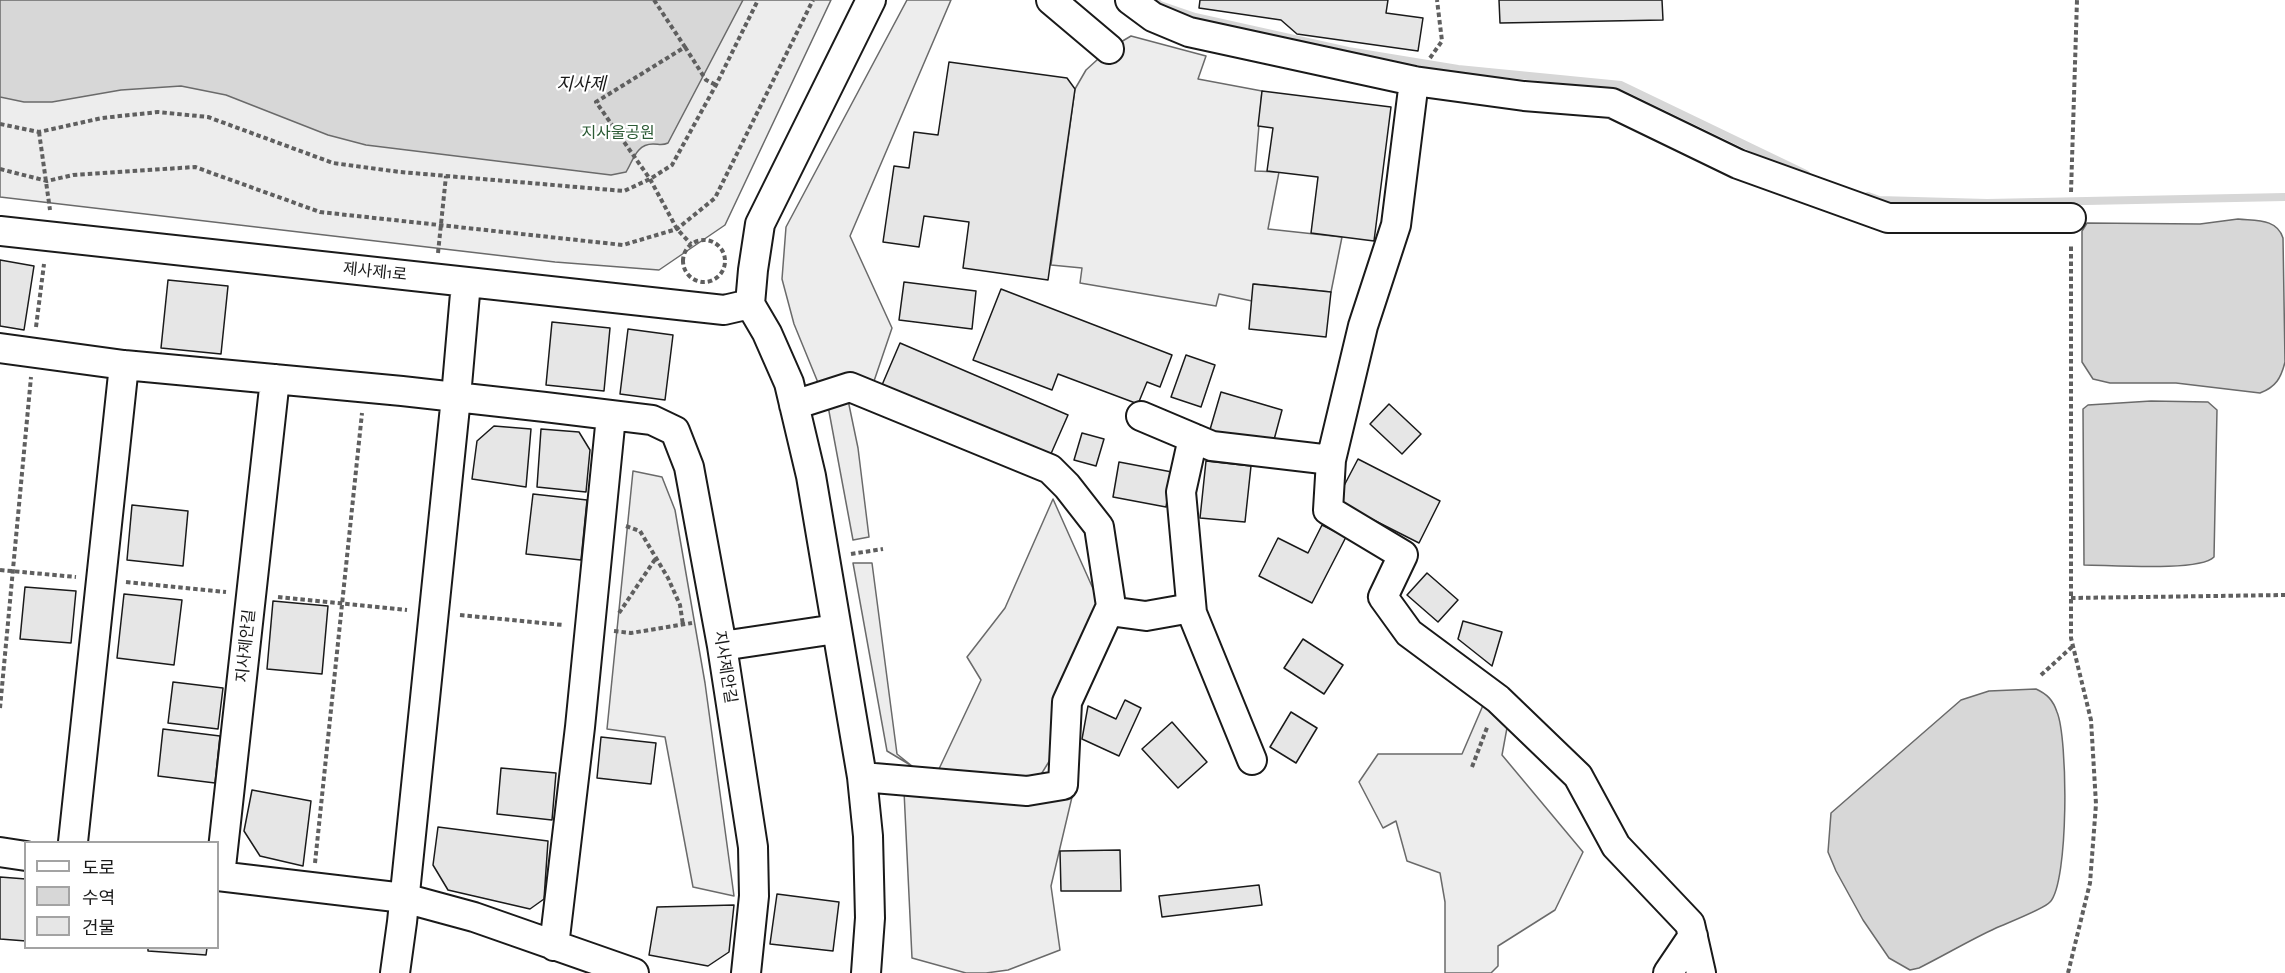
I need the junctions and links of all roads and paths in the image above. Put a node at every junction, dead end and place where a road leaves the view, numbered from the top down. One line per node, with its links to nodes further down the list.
1 (654, 0): 9 (path)
2 (758, 0): 13 (path)
3 (813, 0): 24 (path)
4 (871, 0): 30 (street)
5 (1051, 0): 10 (street)
6 (1130, 0): 12 (street)
7 (1437, 0): 11 (path)
8 (2077, 0): 20 (path)
9 (685, 47): 13 (path); 18 (path)
10 (1109, 49)
11 (1436, 50)
12 (1414, 81): 22 (street); 42 (street)
13 (716, 85): 18 (path)
14 (0, 124): 15 (path)
15 (39, 132): 17 (path); 19 (path)
16 (0, 169): 19 (path)
17 (446, 176): 18 (path); 23 (path)
18 (650, 179): 24 (path)
19 (47, 181): 21 (path); 23 (path)
20 (2072, 184)
21 (50, 211)
22 (2071, 218): 52 (path)
23 (442, 224): 24 (path); 27 (path)
24 (677, 229): 26 (path)
25 (0, 231): 29 (street, 제사제1로)
26 (691, 244): 26 (path)
27 (437, 256)
28 (44, 264): 31 (path)
29 (466, 282): 30 (street, 제사제1로); 36 (street)
30 (750, 304): 38 (street)
31 (35, 336)
32 (0, 348): 33 (street, 지사제안길)
33 (124, 365): 35 (street, 지사제안길); 72 (street)
34 (31, 376): 46 (path)
35 (275, 379): 36 (street, 지사제안길); 76 (street, 지사제안길)
36 (456, 397): 39 (street, 지사제안길); 77 (street)
37 (363, 405): 53 (path)
38 (794, 405): 56 (street); 62 (street)
39 (612, 416): 64 (street, 지사제안길); 79 (street)
40 (1141, 416): 41 (street)
41 (1193, 438): 42 (street); 54 (street)
42 (1331, 460): 67 (street)
43 (617, 522): 44 (path)
44 (657, 558): 58 (path); 61 (path)
45 (0, 570): 46 (path)
46 (12, 571): 47 (path); 68 (path)
47 (86, 578)
48 (118, 582): 49 (path)
49 (235, 593)
50 (2285, 595): 52 (path)
51 (268, 596): 53 (path)
52 (2071, 598): 65 (path)
53 (341, 603): 55 (path); 75 (path)
54 (1191, 608): 56 (street); 69 (street)
55 (417, 611)
56 (1109, 611): 71 (street)
57 (460, 615): 60 (path)
58 (613, 622)
59 (702, 622): 61 (path)
60 (564, 625)
61 (682, 625): 63 (path)
62 (836, 629): 64 (street); 71 (street)
63 (606, 631)
64 (722, 646): 82 (street, 지사제안길)
65 (2073, 646): 66 (path); 86 (path)
66 (2041, 675)
67 (1498, 699): 70 (path); 78 (street)
68 (0, 708)
69 (1252, 760)
70 (1472, 767)
71 (862, 777): 83 (street)
72 (73, 841)
73 (0, 852): 74 (street)
74 (24, 856)
75 (314, 869)
76 (219, 876): 77 (street, 지사제안길)
77 (404, 898): 79 (street, 지사제안길); 80 (street)
78 (1693, 936): 84 (street); 85 (street)
79 (554, 946): 81 (street, 지사제안길)
80 (395, 973)
81 (634, 973)
82 (746, 973)
83 (866, 973)
84 (1668, 973)
85 (1701, 973)
86 (2068, 973)

